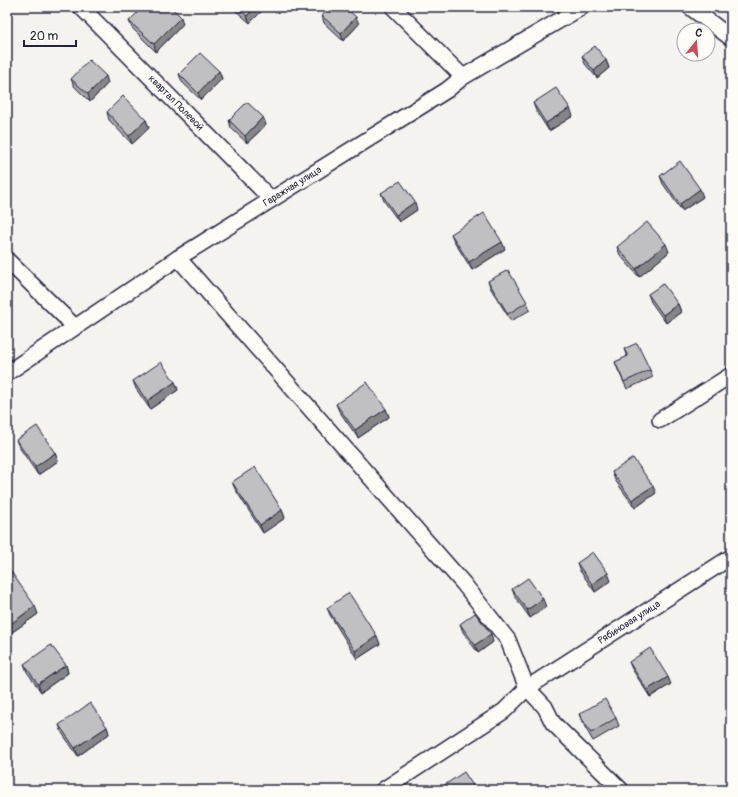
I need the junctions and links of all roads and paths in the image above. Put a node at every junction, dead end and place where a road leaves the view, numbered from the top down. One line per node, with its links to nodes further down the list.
1 (81, 7): 7 (street, квартал Полевой)
2 (393, 7): 6 (street)
3 (581, 7): 6 (street, Гаражная улица)
4 (690, 7): 5 (street)
5 (731, 38)
6 (463, 77): 7 (street, Гаражная улица)
7 (270, 199): 8 (street, Гаражная улица)
8 (178, 258): 10 (street, Гаражная улица); 15 (street)
9 (7, 260): 10 (street)
10 (75, 327): 11 (street, Гаражная улица)
11 (7, 374)
12 (731, 375): 13 (street)
13 (660, 420)
14 (731, 557): 15 (street, Рябиновая улица)
15 (527, 688): 16 (street, Рябиновая улица); 17 (street)
16 (384, 790)
17 (621, 790)

